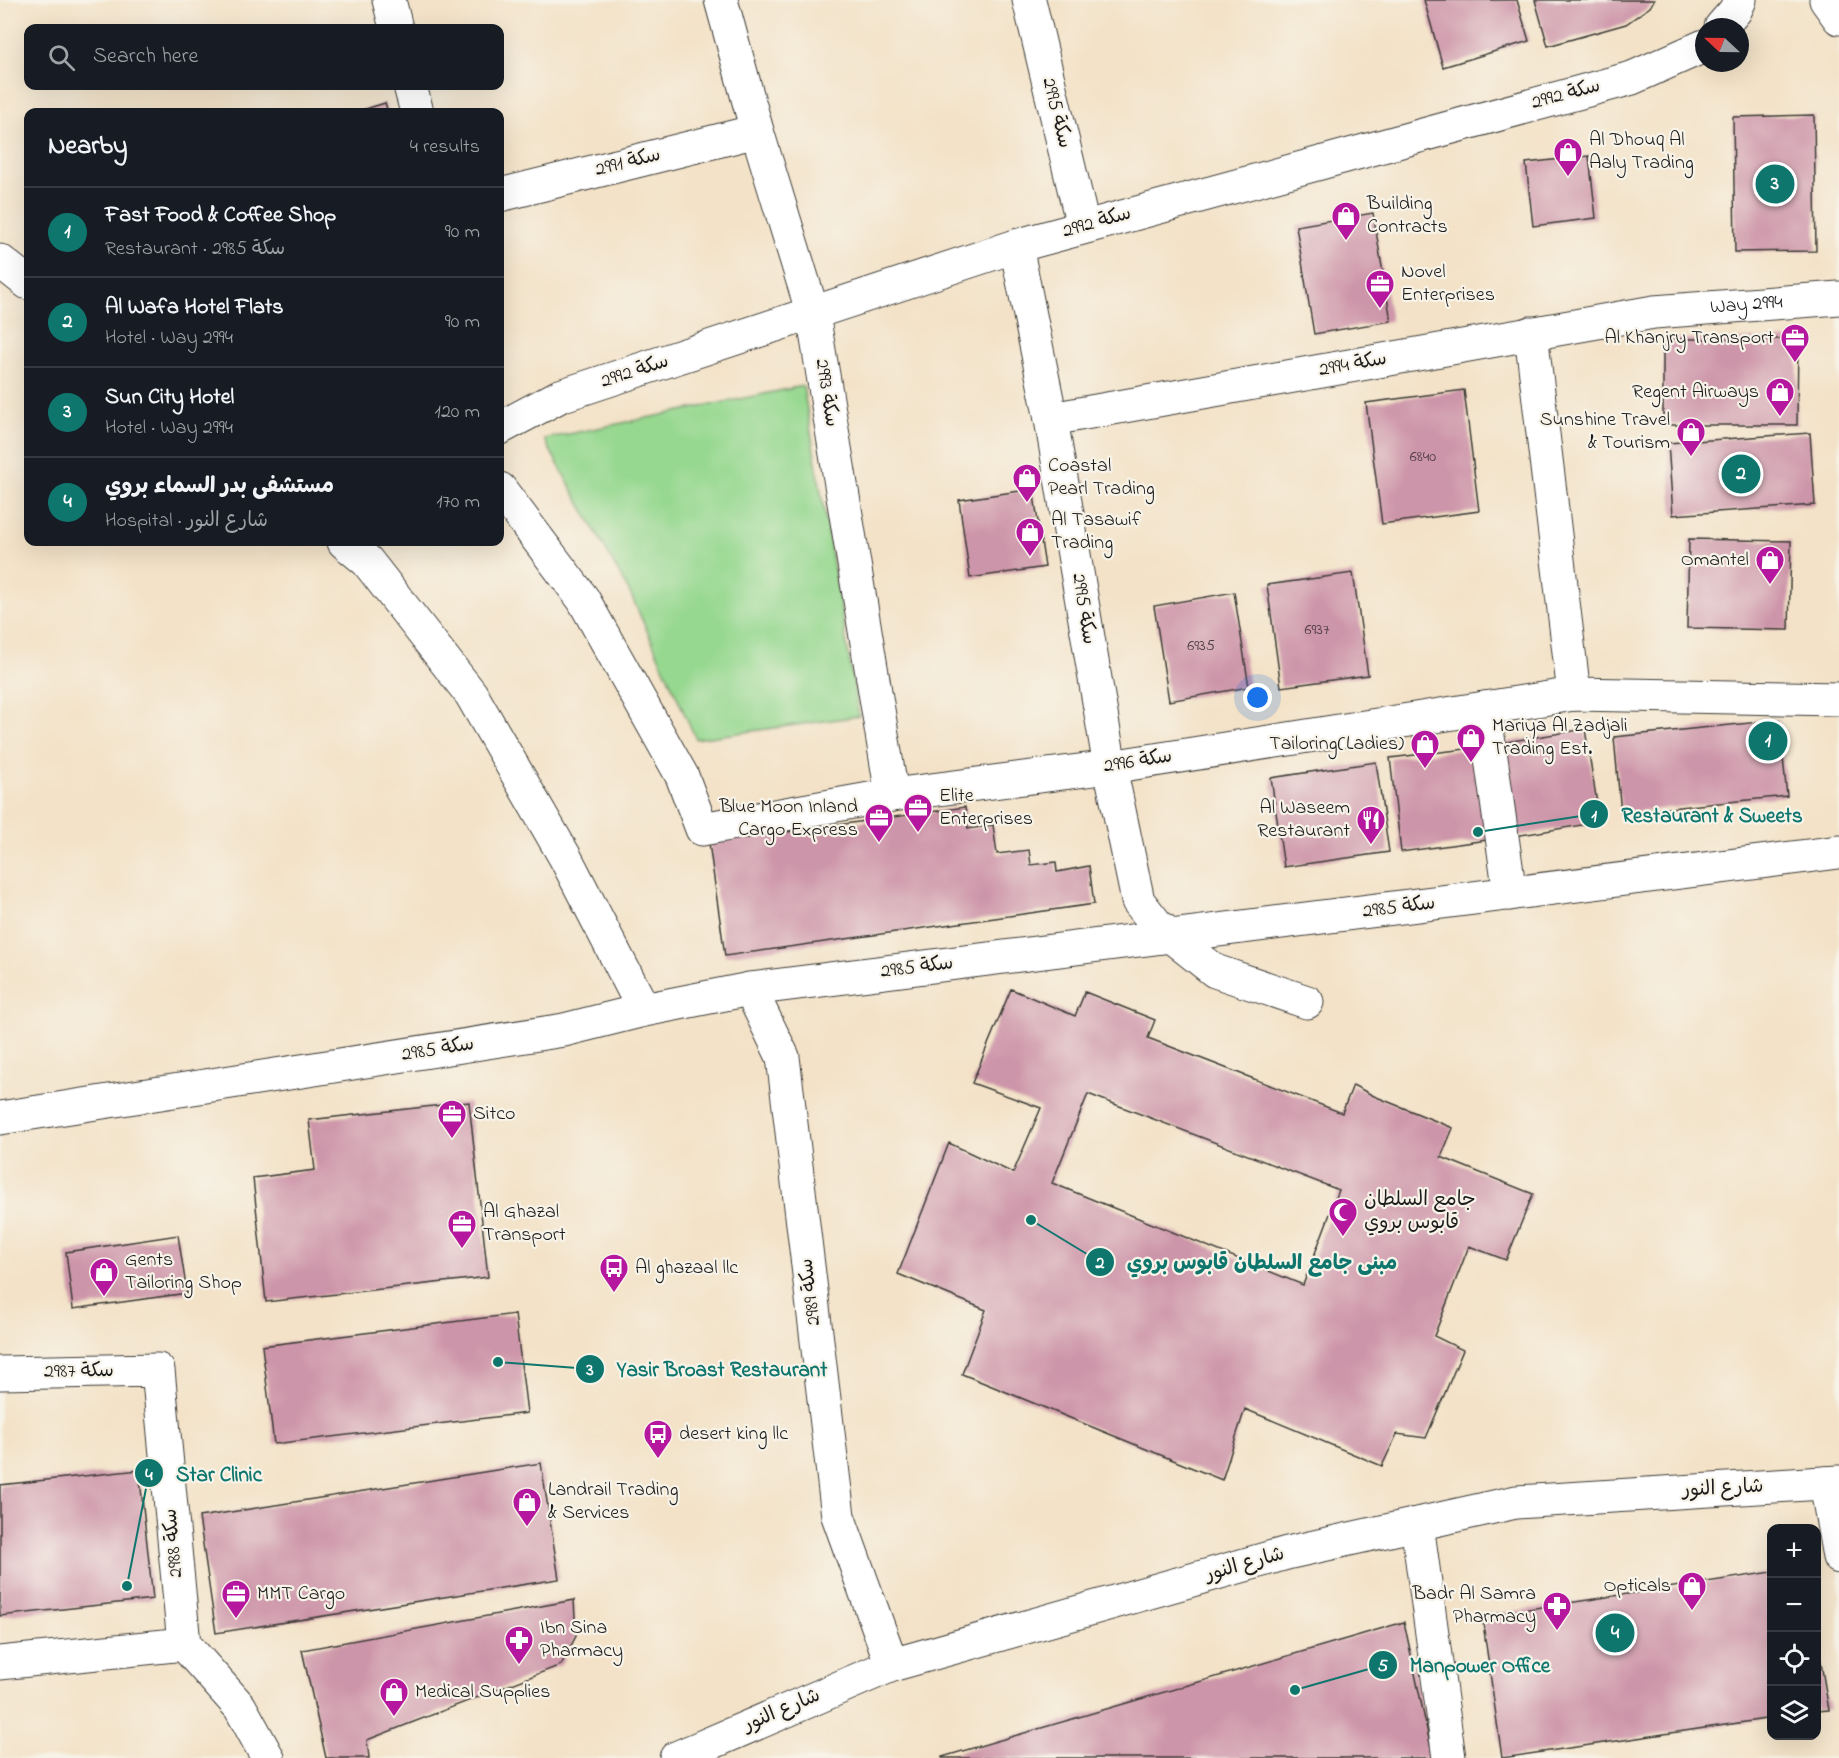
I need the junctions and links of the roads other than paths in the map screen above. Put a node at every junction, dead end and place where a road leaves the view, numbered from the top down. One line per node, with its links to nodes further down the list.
1 (389, 0): 8 (street)
2 (721, 0): 12 (street, سكة 2993)
3 (1029, 0): 14 (street, سكة 2995)
4 (1740, 0): 6 (street)
5 (1826, 0): 7 (street)
6 (1729, 18)
7 (1839, 18)
8 (395, 24)
9 (1695, 50): 14 (street, سكة 2992)
10 (411, 90): 11 (street)
11 (416, 108)
12 (757, 131): 13 (street, سكة 2991); 20 (street, سكة 2993)
13 (504, 194)
14 (1083, 226): 15 (street, سكة 2992)
15 (1016, 246): 20 (street, سكة 2992); 22 (street, سكة 2995)
16 (0, 261): 17 (street)
17 (24, 280)
18 (1839, 298): 19 (street, Way 2994)
19 (1654, 312): 21 (street, سكة 2994)
20 (813, 314): 23 (street, سكة 2992); 30 (street, سكة 2993)
21 (1531, 333): 22 (street, سكة 2994); 26 (street)
22 (1052, 419): 29 (street, سكة 2995)
23 (504, 426)
24 (504, 494): 30 (street, سكة 2996)
25 (365, 548): 38 (street)
26 (1574, 694): 27 (street, سكة 2996); 28 (street, سكة 2996)
27 (1839, 699)
28 (1484, 708): 29 (street, سكة 2996); 32 (street)
29 (1110, 767): 30 (street, سكة 2996); 33 (street, سكة 2995)
30 (892, 795)
31 (1839, 852): 32 (street, سكة 2985)
32 (1510, 894): 34 (street, سكة 2985)
33 (1138, 901): 34 (street, سكة 2995); 35 (street)
34 (1170, 937): 35 (street, سكة 2985); 37 (street, سكة 2995)
35 (1118, 944): 36 (street, سكة 2985)
36 (750, 989): 38 (street, سكة 2985); 47 (street, سكة 2989)
37 (1308, 1002)
38 (644, 1010): 39 (street, سكة 2985)
39 (0, 1118)
40 (158, 1371): 41 (street, سكة 2987); 45 (street, سكة 2988)
41 (0, 1373)
42 (1833, 1483): 43 (street, شارع النور); 44 (street)
43 (1417, 1524): 47 (street, شارع النور); 51 (street)
44 (1839, 1557)
45 (184, 1644): 46 (street); 49 (street)
46 (0, 1663)
47 (892, 1665): 48 (street, شارع النور)
48 (715, 1750): 50 (street, شارع النور)
49 (268, 1758)
50 (676, 1758)
51 (1449, 1758)

